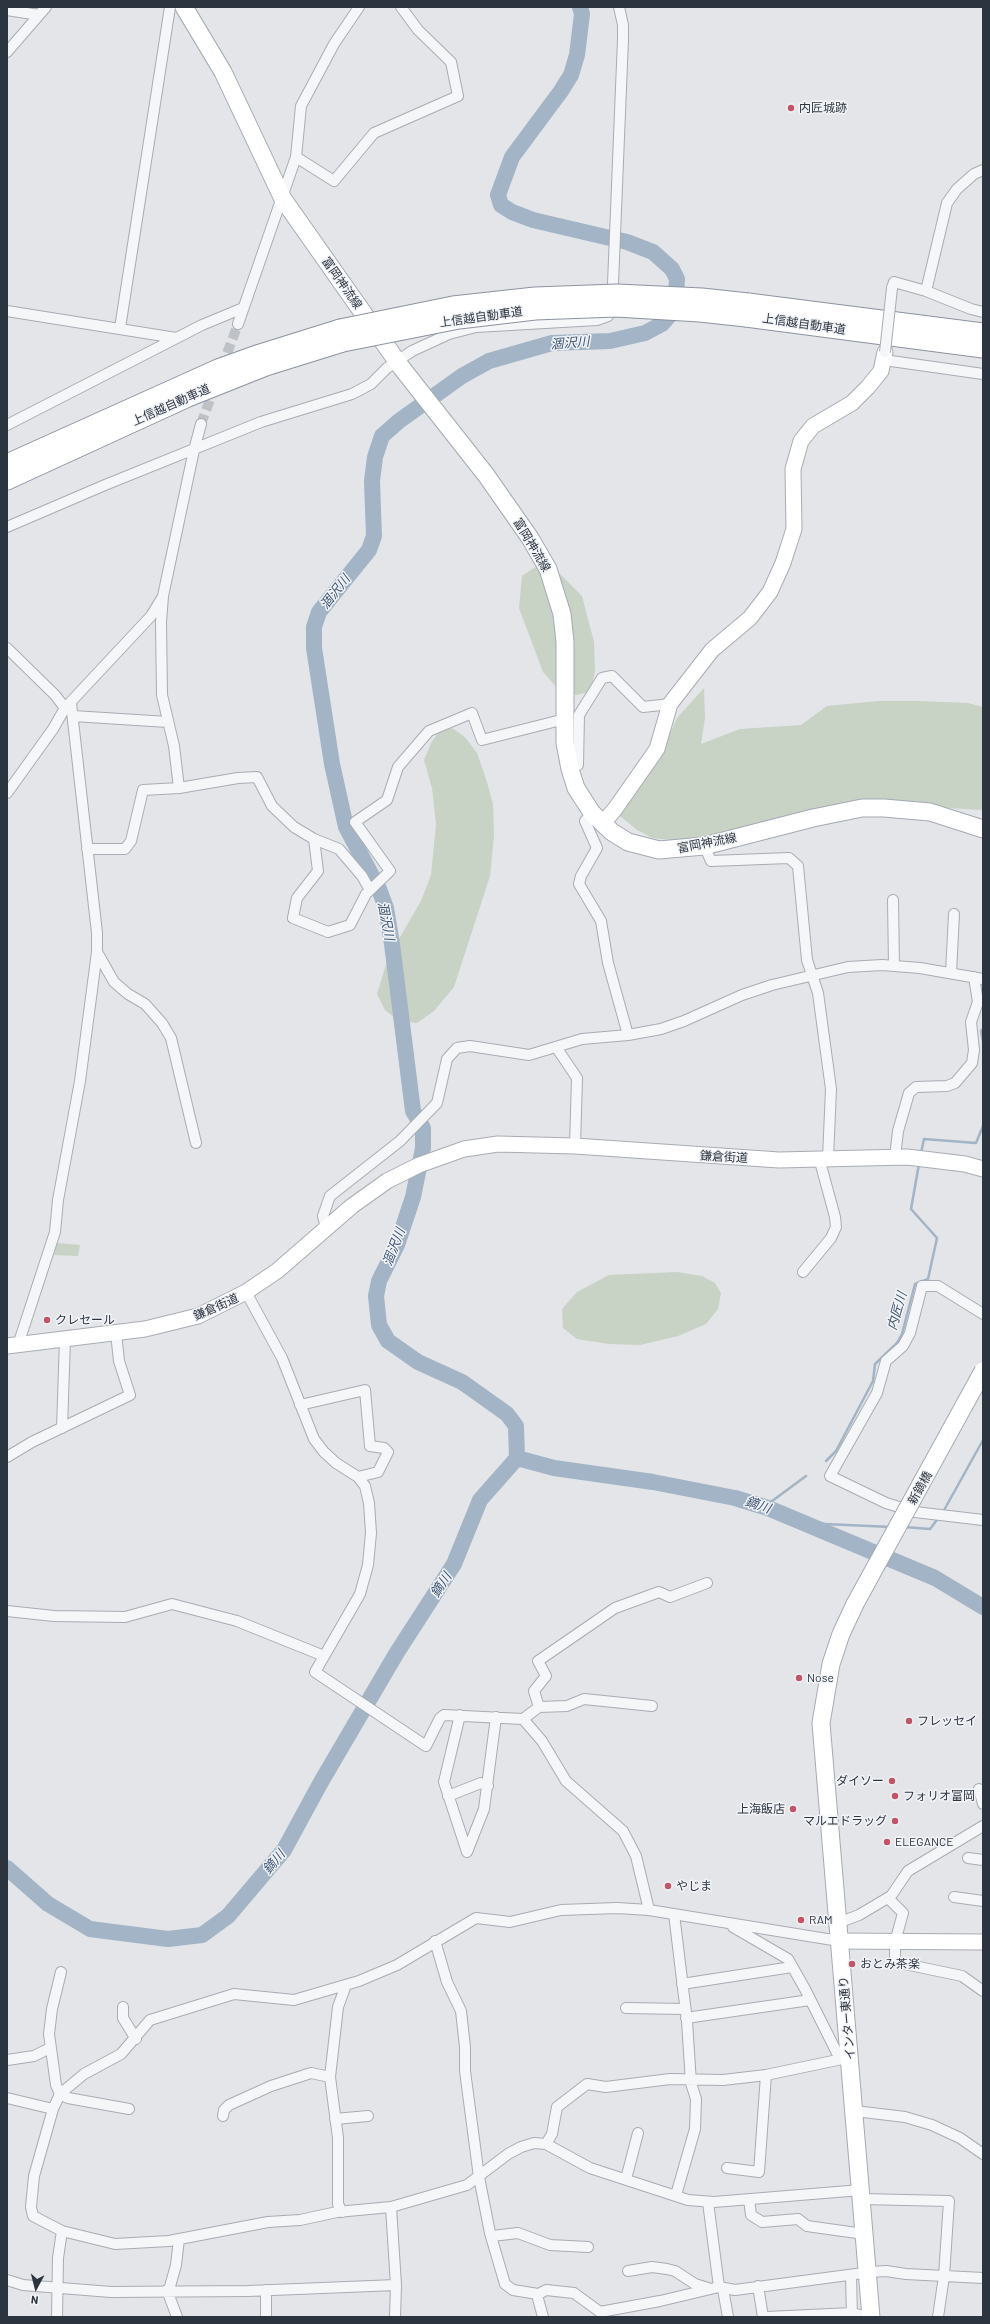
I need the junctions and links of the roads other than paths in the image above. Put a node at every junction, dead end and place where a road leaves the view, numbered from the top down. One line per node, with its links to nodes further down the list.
1 (46, 7): 8 (street)
2 (170, 7): 19 (street)
3 (184, 7): 12 (main road, 富岡神流線)
4 (360, 7): 10 (street)
5 (401, 7): 10 (street)
6 (619, 7): 25 (street)
7 (7, 10): 8 (street)
8 (39, 15): 9 (street)
9 (7, 52)
10 (296, 156): 12 (street)
11 (983, 170): 13 (street)
12 (283, 199): 14 (street); 25 (main road, 富岡神流線)
13 (926, 291): 17 (street); 24 (street, bridge)
14 (243, 308): 18 (street); 22 (street)
15 (747, 310): 20 (highway, 上信越自動車道); 21 (highway, 上信越自動車道, bridge); 23 (highway, 上信越自動車道)
16 (7, 311): 19 (street)
17 (983, 312)
18 (238, 324)
19 (120, 328): 22 (street)
20 (983, 333)
21 (342, 336): 30 (highway, 上信越自動車道); 31 (highway, 上信越自動車道)
22 (176, 338): 28 (street)
23 (983, 348)
24 (884, 356): 26 (street); 35 (street)
25 (399, 364): 29 (street); 38 (main road, 富岡神流線)
26 (983, 374)
27 (201, 424): 29 (street)
28 (7, 425)
29 (194, 450): 32 (street); 33 (street)
30 (7, 464)
31 (7, 480)
32 (7, 527)
33 (163, 596): 36 (street); 39 (street)
34 (7, 648): 36 (street)
35 (670, 704): 40 (street); 43 (street)
36 (68, 706): 37 (street); 42 (street)
37 (74, 716): 39 (street); 47 (street)
38 (565, 719): 40 (main road, 富岡神流線); 48 (street)
39 (168, 722): 41 (street)
40 (570, 769): 43 (main road, 富岡神流線)
41 (179, 788): 45 (street); 47 (street)
42 (7, 793)
43 (597, 818): 46 (main road, 富岡神流線); 56 (street)
44 (983, 829): 46 (main road, 富岡神流線)
45 (314, 839): 48 (street); 48 (street)
46 (704, 846): 54 (street)
47 (87, 848): 51 (street)
48 (370, 890)
49 (893, 900): 52 (street)
50 (954, 914): 53 (street)
51 (97, 952): 58 (street); 69 (street)
52 (894, 966): 53 (street); 54 (street)
53 (951, 973): 55 (street)
54 (811, 974): 56 (street); 61 (street)
55 (978, 978): 60 (street)
56 (628, 1035): 57 (street)
57 (556, 1047): 59 (street); 63 (street)
58 (196, 1143)
59 (575, 1146): 61 (street, 鎌倉街道); 63 (street, 鎌倉街道)
60 (895, 1157): 61 (street, 鎌倉街道); 62 (street, 鎌倉街道)
61 (824, 1158): 64 (street)
62 (983, 1169)
63 (326, 1228): 65 (street, 鎌倉街道)
64 (803, 1272)
65 (246, 1292): 67 (street, 鎌倉街道); 71 (street)
66 (983, 1314): 75 (street)
67 (116, 1333): 68 (street, 鎌倉街道); 72 (street)
68 (65, 1339): 69 (street, 鎌倉街道); 72 (street)
69 (12, 1346)
70 (983, 1371): 77 (main road, 新鏑橋, bridge)
71 (300, 1405): 74 (street); 74 (street)
72 (62, 1428): 73 (street)
73 (7, 1457)
74 (358, 1477): 79 (street)
75 (983, 1520)
76 (707, 1583): 81 (street)
77 (855, 1604): 98 (main road, インター東通り)
78 (7, 1611): 79 (street)
79 (324, 1656): 82 (street)
80 (652, 1706): 81 (street)
81 (539, 1707): 84 (street)
82 (460, 1715): 83 (street); 87 (street)
83 (496, 1717): 84 (street); 85 (street)
84 (523, 1719): 95 (street)
85 (488, 1786): 87 (street); 87 (street)
86 (979, 1789): 88 (street)
87 (448, 1796)
88 (983, 1804)
89 (983, 1826): 93 (street)
90 (968, 1858): 91 (street)
91 (983, 1860)
92 (954, 1897): 94 (street)
93 (888, 1898): 98 (street); 101 (street)
94 (983, 1901)
95 (649, 1910): 96 (street); 99 (street)
96 (674, 1914): 97 (street); 105 (street)
97 (727, 1923): 100 (street); 103 (street)
98 (838, 1923): 100 (main road, インター東通り)
99 (435, 1941): 106 (street); 131 (street)
100 (840, 1941): 101 (street); 115 (main road, インター東通り)
101 (895, 1942): 102 (street); 107 (street)
102 (983, 1942)
103 (792, 1967): 105 (street); 108 (street)
104 (61, 1972): 113 (street)
105 (682, 1984): 111 (street)
106 (346, 1985): 112 (street); 117 (street)
107 (983, 1991)
108 (810, 2000): 111 (street); 115 (street)
109 (123, 2007): 112 (street)
110 (626, 2008): 111 (street)
111 (686, 2013): 118 (street)
112 (136, 2039): 119 (street)
113 (50, 2048): 114 (street); 119 (street)
114 (7, 2060)
115 (845, 2061): 116 (street); 123 (main road, インター東通り)
116 (766, 2075): 118 (street); 130 (street)
117 (330, 2077): 124 (street); 126 (street)
118 (691, 2079): 128 (street); 133 (street)
119 (60, 2094): 121 (street); 122 (street)
120 (7, 2098): 121 (street)
121 (53, 2109): 139 (street)
122 (129, 2109)
123 (855, 2111): 129 (street); 134 (main road, インター東通り)
124 (223, 2116)
125 (368, 2116): 126 (street)
126 (335, 2119): 138 (street)
127 (638, 2133): 132 (street)
128 (546, 2144): 131 (street); 132 (street)
129 (983, 2154)
130 (727, 2168)
131 (479, 2177): 137 (street); 141 (street)
132 (626, 2179): 133 (street)
133 (676, 2195): 136 (street)
134 (861, 2195): 135 (street); 140 (main road, インター東通り); 146 (street)
135 (749, 2199): 136 (street); 140 (street)
136 (708, 2202): 151 (street)
137 (391, 2207): 138 (street); 149 (street)
138 (342, 2212): 142 (street)
139 (62, 2230): 142 (street); 152 (street)
140 (864, 2234): 145 (main road, インター東通り)
141 (492, 2236): 143 (street); 155 (street)
142 (179, 2239): 153 (street)
143 (588, 2247)
144 (628, 2271): 151 (street)
145 (859, 2274): 146 (street); 150 (street); 156 (street); 165 (main road, インター東通り)
146 (944, 2276): 147 (street); 166 (street)
147 (983, 2278)
148 (7, 2280): 152 (street)
149 (396, 2285): 154 (street); 160 (street)
150 (758, 2286): 151 (street); 163 (street)
151 (717, 2288): 155 (street); 162 (street)
152 (58, 2289): 153 (street); 157 (street)
153 (168, 2290): 154 (street); 158 (street)
154 (266, 2290): 159 (street)
155 (538, 2294): 161 (street)
156 (852, 2315): 164 (street); 165 (street)
157 (57, 2317)
158 (177, 2317)
159 (266, 2317)
160 (396, 2317)
161 (542, 2317)
162 (728, 2317)
163 (763, 2317)
164 (768, 2317)
165 (870, 2317)
166 (938, 2317)

